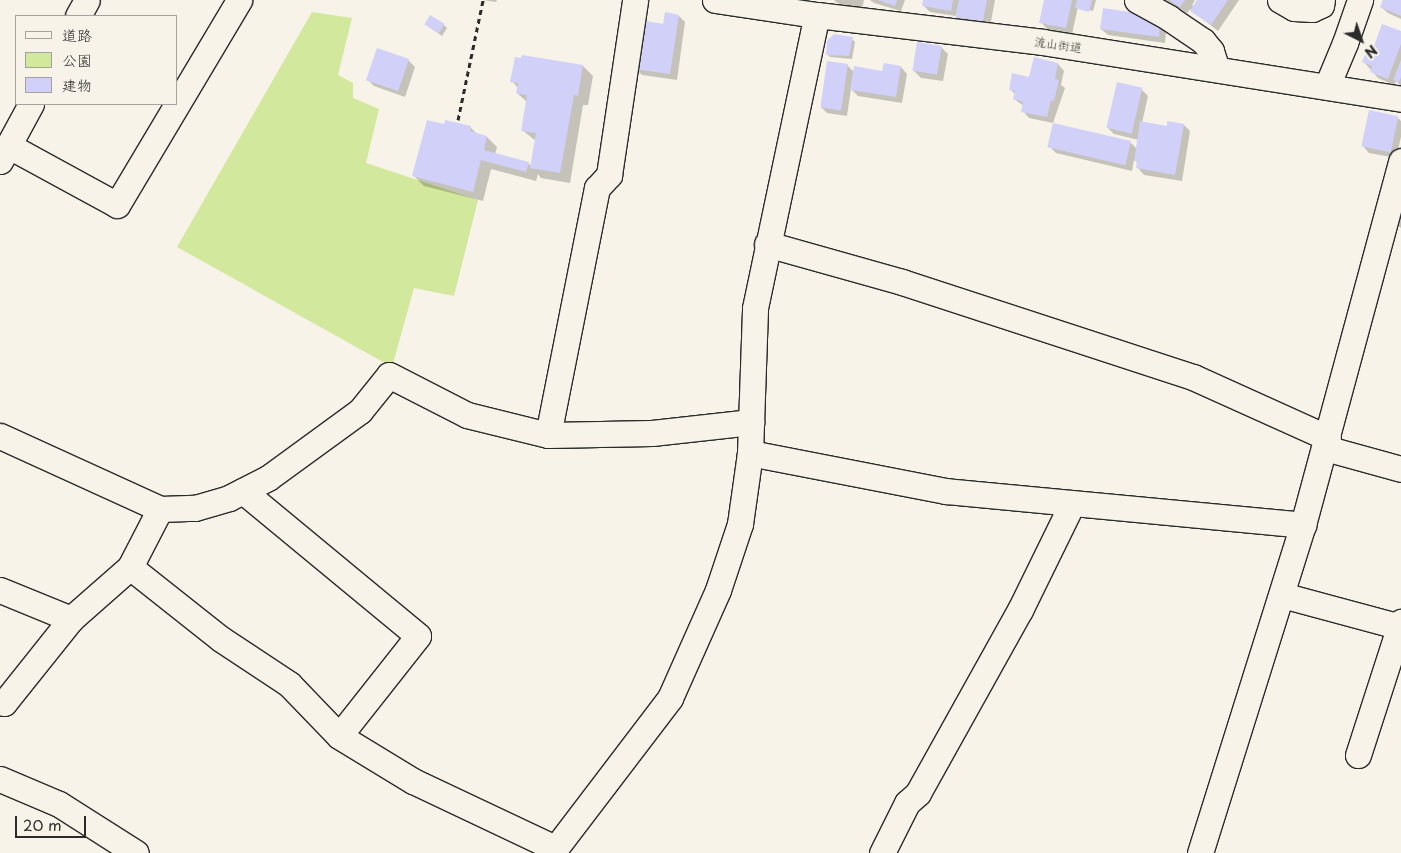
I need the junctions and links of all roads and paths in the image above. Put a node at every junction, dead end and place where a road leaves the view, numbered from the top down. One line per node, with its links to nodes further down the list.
1 (87, 0): 10 (street)
2 (239, 0): 15 (street)
3 (483, 0): 18 (path)
4 (635, 0): 23 (street)
5 (715, 0): 11 (street, 流山街道)
6 (1138, 0): 12 (street)
7 (1280, 0): 8 (street)
8 (1322, 0)
9 (1360, 0): 13 (street)
10 (79, 15)
11 (817, 15): 12 (street, 流山街道); 21 (street)
12 (1217, 69): 13 (street, 流山街道)
13 (1326, 86): 14 (street, 流山街道)
14 (1401, 99)
15 (178, 102)
16 (30, 105): 19 (street)
17 (177, 105): 19 (street)
18 (458, 120)
19 (4, 154)
20 (1401, 161): 25 (street)
21 (767, 244): 22 (street); 25 (street)
22 (751, 422): 23 (street); 26 (street)
23 (548, 435): 28 (street)
24 (0, 436): 30 (street)
25 (1327, 443): 27 (street); 31 (street)
26 (750, 453): 29 (street); 41 (street)
27 (1401, 469)
28 (243, 491): 30 (street); 38 (street)
29 (1072, 504): 31 (street); 43 (street)
30 (160, 508): 32 (street)
31 (1303, 525): 34 (street)
32 (130, 567): 35 (street); 38 (street)
33 (0, 590): 35 (street)
34 (1282, 595): 36 (street); 44 (street)
35 (71, 619): 37 (street)
36 (1401, 625): 39 (street)
37 (0, 702)
38 (339, 736): 41 (street)
39 (1358, 755)
40 (0, 779): 42 (street)
41 (553, 851)
42 (136, 853)
43 (882, 853)
44 (1200, 853)

